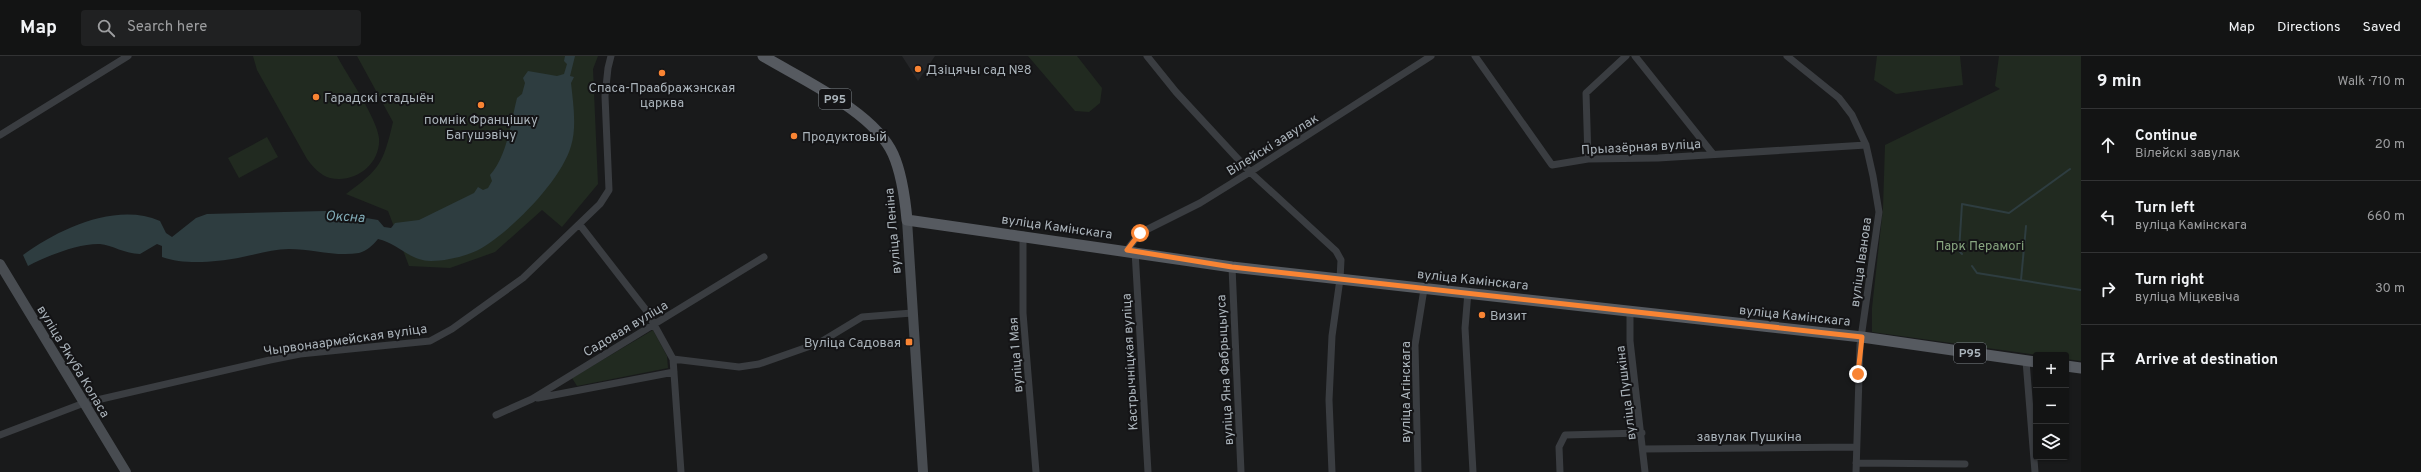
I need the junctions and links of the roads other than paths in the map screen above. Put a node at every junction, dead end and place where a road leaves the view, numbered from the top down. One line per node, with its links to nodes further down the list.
1 (128, 56): 10 (street)
2 (611, 56): 16 (street, Чырвонаармейская вуліца)
3 (763, 56): 15 (main road, вуліца Леніна / Р95)
4 (1147, 56): 14 (street)
5 (1431, 56): 14 (street, Вілейскі завулак)
6 (1475, 56): 13 (street, Прыазёрная вуліца)
7 (1626, 56): 13 (street)
8 (1635, 56): 12 (street)
9 (1787, 56): 11 (street, вуліца Іванова)
10 (0, 135)
11 (1866, 145): 12 (street, Прыазёрная вуліца); 28 (street, вуліца Іванова)
12 (1713, 154): 13 (street, Прыазёрная вуліца)
13 (1588, 159)
14 (1250, 172): 18 (street, Вілейскі завулак); 22 (street)
15 (907, 220): 17 (main road, вуліца Камінскага / Р95); 26 (main road, вуліца Леніна)
16 (580, 225): 27 (street); 35 (street, Чырвонаармейская вуліца)
17 (1023, 235): 18 (main road, вуліца Камінскага / Р95); 46 (street, вуліца 1 Мая)
18 (1131, 251): 21 (main road, вуліца Камінскага / Р95); 47 (street, Кастрычніцкая вуліца)
19 (764, 257): 27 (street, Садовая вуліца)
20 (0, 264): 35 (main road, вуліца Якуба Коласа)
21 (1232, 267): 22 (main road, вуліца Камінскага / Р95); 48 (street, вуліца Яна Фабрыцыуса)
22 (1340, 279): 23 (main road, вуліца Камінскага / Р95); 49 (street)
23 (1424, 289): 24 (main road, вуліца Камінскага / Р95); 50 (street, вуліца Агінскага)
24 (1468, 292): 25 (main road, вуліца Камінскага / Р95); 51 (street)
25 (1630, 312): 28 (main road, вуліца Камінскага / Р95); 37 (street, вуліца Пушкіна)
26 (912, 313): 29 (street); 45 (main road, вуліца Леніна)
27 (654, 325): 29 (street); 34 (street, Садовая вуліца)
28 (1862, 337): 30 (main road, вуліца Камінскага / Р95); 39 (street, вуліца Іванова)
29 (673, 359): 33 (street)
30 (2031, 361): 55 (street)
31 (2069, 366): 32 (main road)
32 (2081, 368)
33 (674, 372): 34 (street); 44 (street)
34 (532, 399): 36 (street, Садовая вуліца)
35 (84, 403): 38 (street, Чырвонаармейская вуліца); 43 (main road, вуліца Якуба Коласа)
36 (496, 415)
37 (1642, 433): 40 (street, вуліца Пушкіна); 52 (street)
38 (0, 435)
39 (1856, 447): 40 (street, завулак Пушкіна); 41 (street, вуліца Іванова)
40 (1643, 448): 53 (street, вуліца Пушкіна)
41 (1856, 463): 42 (street); 54 (street, вуліца Іванова)
42 (1965, 464)
43 (126, 472)
44 (681, 472)
45 (923, 472)
46 (1036, 472)
47 (1148, 472)
48 (1241, 472)
49 (1332, 472)
50 (1418, 472)
51 (1473, 472)
52 (1560, 472)
53 (1645, 472)
54 (1856, 472)
55 (2035, 472)

